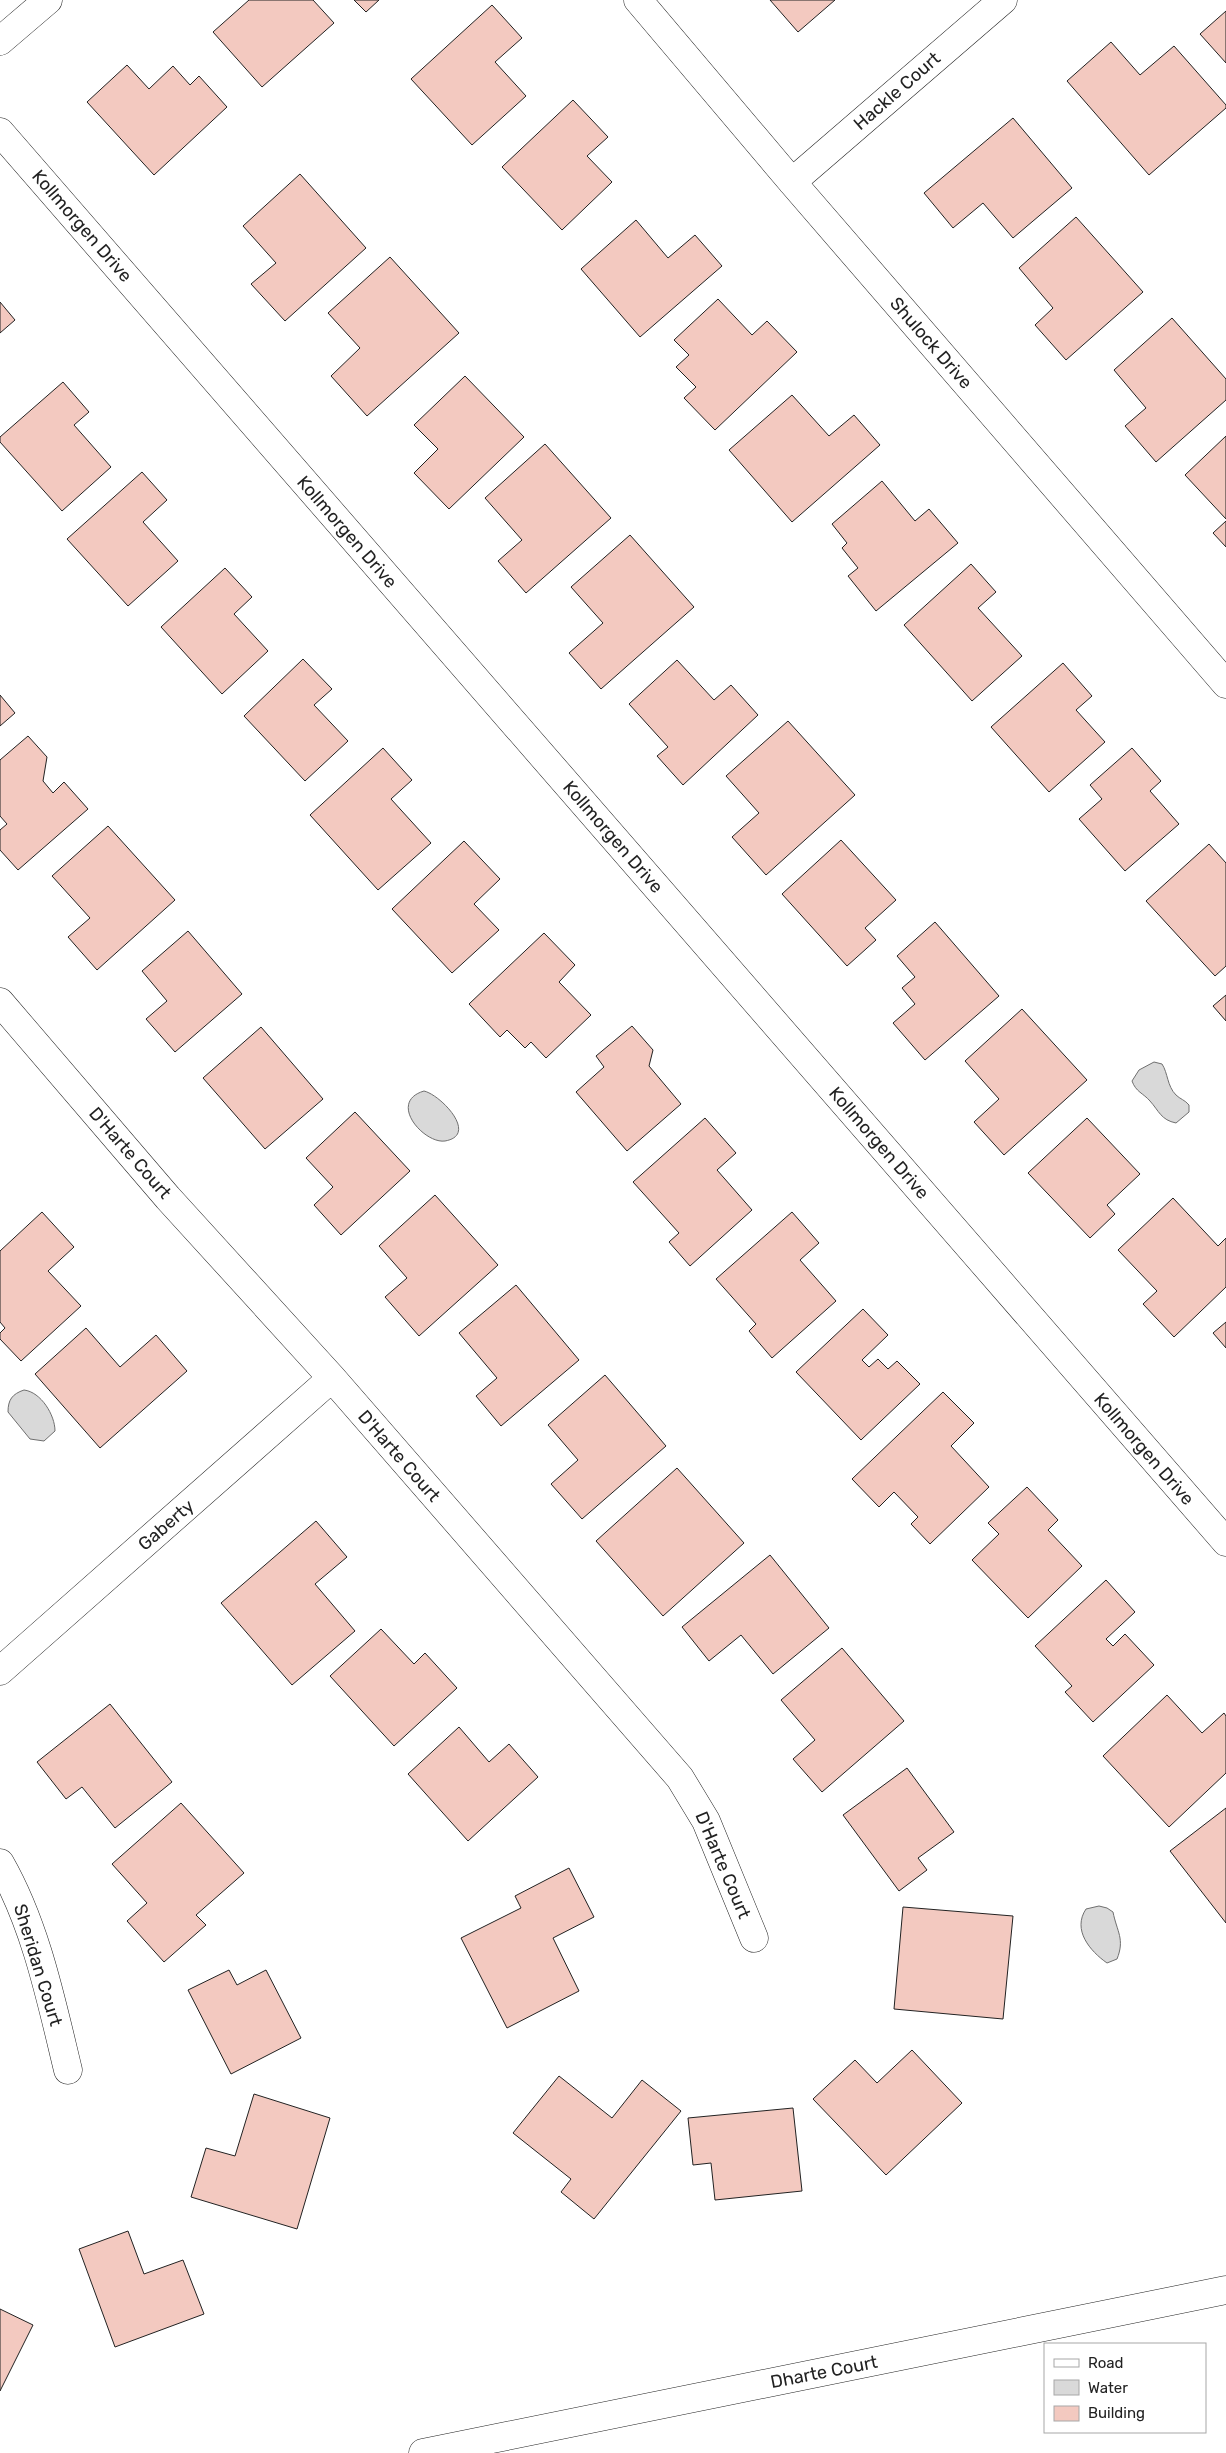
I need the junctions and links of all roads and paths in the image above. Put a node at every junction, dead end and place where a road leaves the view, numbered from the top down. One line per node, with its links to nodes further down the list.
1 (48, 0): 4 (street)
2 (638, 0): 6 (street, Shulock Drive)
3 (1003, 0): 6 (street, Hackle Court)
4 (0, 41)
5 (0, 132): 10 (street, Kollmorgen Drive)
6 (792, 182): 7 (street, Shulock Drive)
7 (1226, 684)
8 (0, 1002): 9 (street, D'Harte Court)
9 (332, 1378): 11 (street, Gaberty); 13 (street, D'Harte Court)
10 (1226, 1542)
11 (0, 1671)
12 (0, 1863): 14 (street, Sheridan Court)
13 (754, 1938)
14 (68, 2070)
15 (1226, 2290): 16 (street, Dharte Court)
16 (423, 2453)

